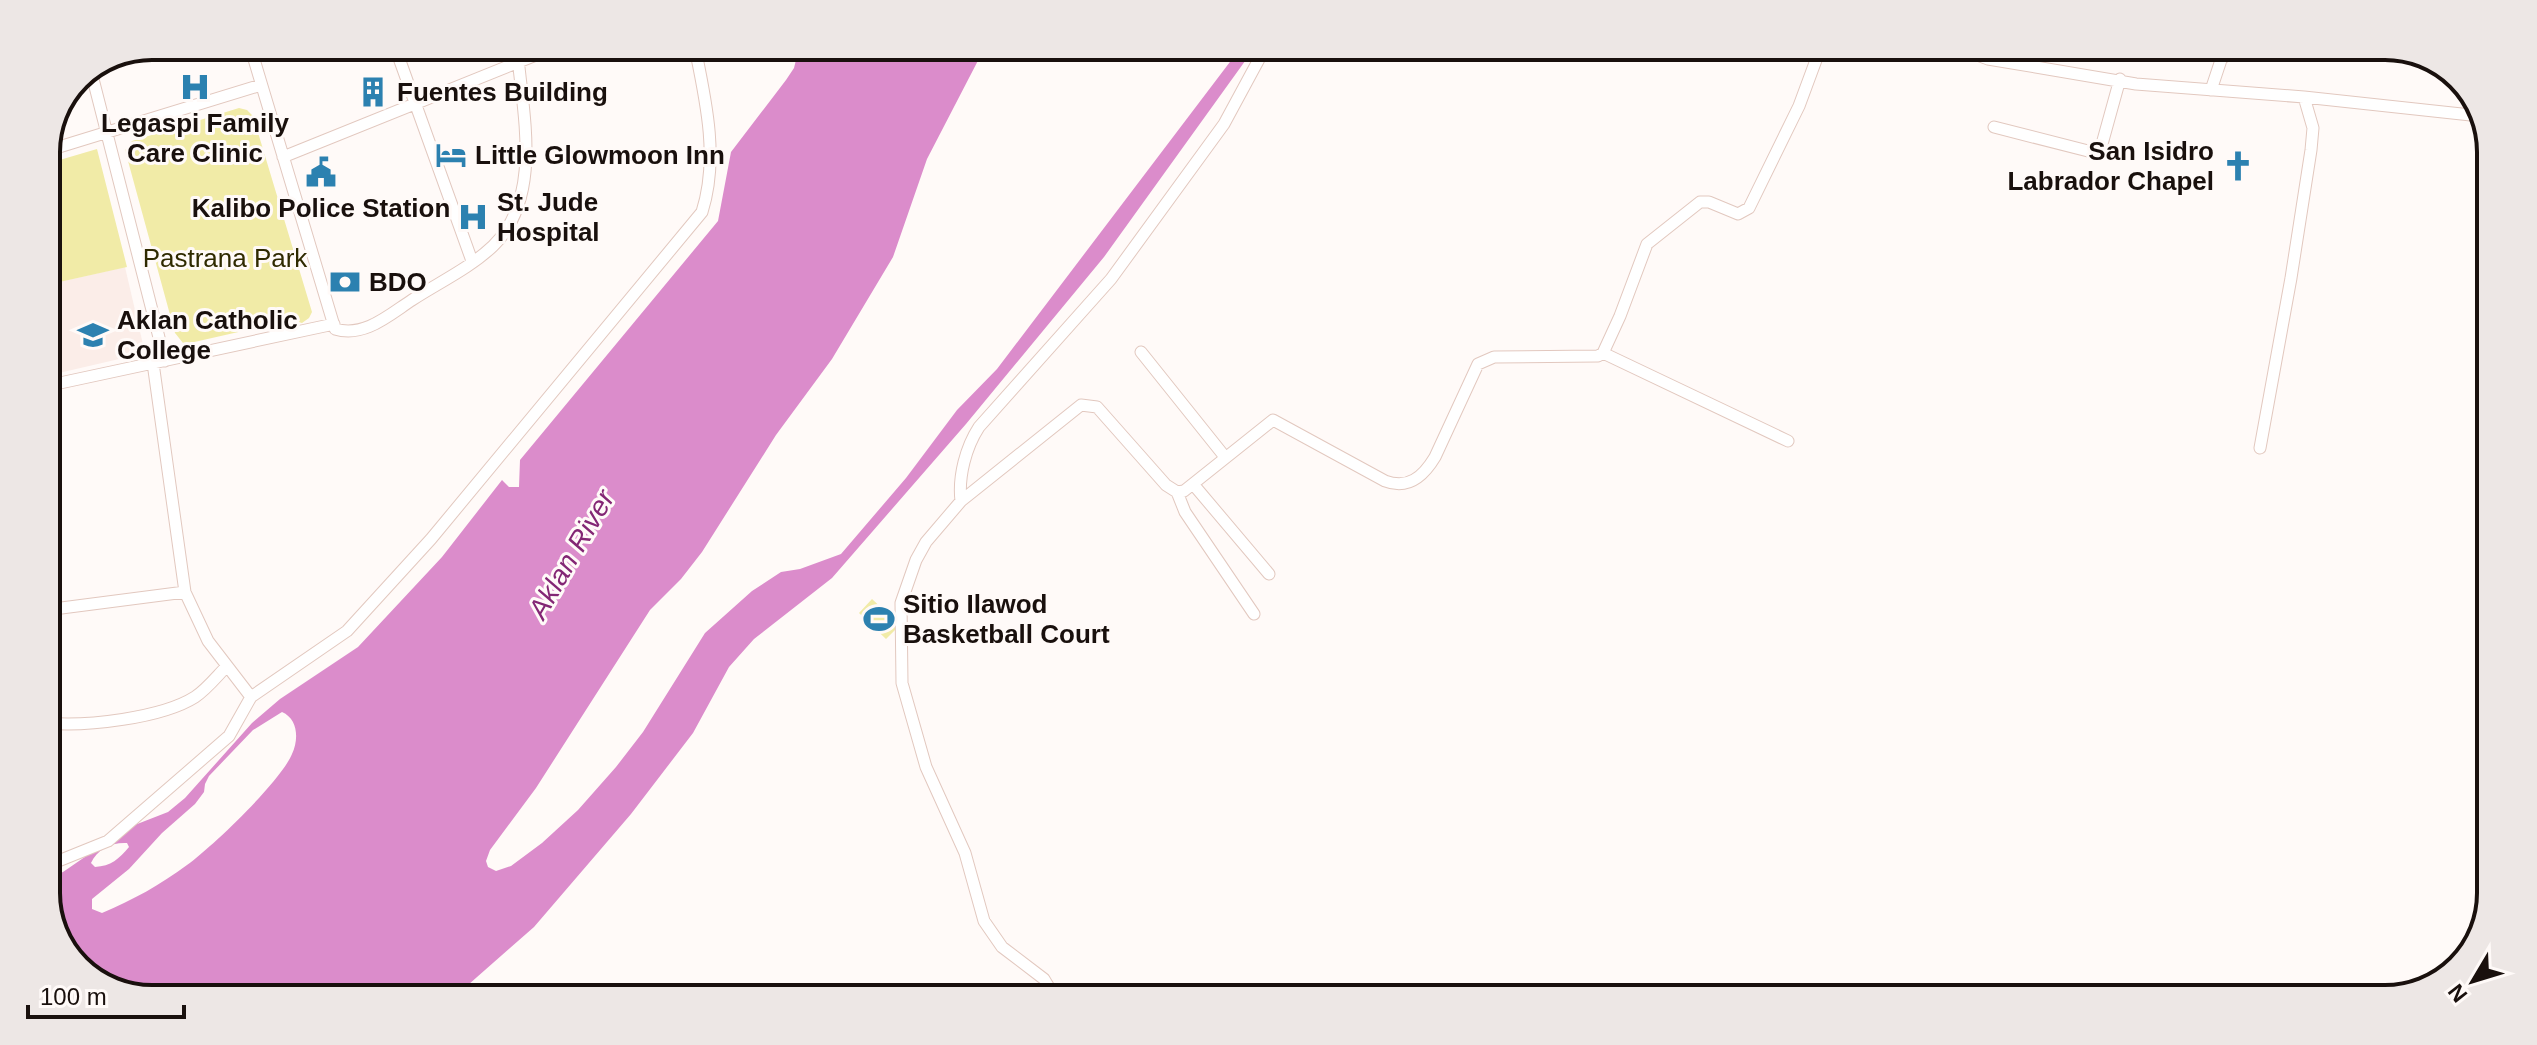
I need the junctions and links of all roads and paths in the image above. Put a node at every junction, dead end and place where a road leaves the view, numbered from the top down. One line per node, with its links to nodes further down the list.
1 (254, 60): 12 (street)
2 (400, 60): 15 (street)
3 (523, 60): 9 (street)
4 (698, 60): 38 (street)
5 (1259, 60): 32 (street)
6 (1816, 60): 24 (street)
7 (2012, 60): 10 (street)
8 (2221, 60): 13 (street)
9 (518, 62): 15 (street); 21 (street)
10 (2120, 79): 13 (street); 17 (street)
11 (94, 82): 18 (street)
12 (261, 85): 18 (street); 20 (street)
13 (2211, 90): 14 (street)
14 (2304, 97): 16 (street); 28 (street)
15 (415, 104): 20 (street); 21 (street)
16 (2469, 115)
17 (1994, 127)
18 (106, 133): 19 (street); 25 (street)
19 (61, 147)
20 (283, 157): 22 (street)
21 (472, 261): 22 (street)
22 (335, 327): 25 (street)
23 (1141, 352): 29 (street)
24 (1603, 353): 27 (street); 29 (street)
25 (159, 362): 26 (street); 34 (street)
26 (60, 383)
27 (1788, 441)
28 (2260, 448)
29 (1225, 457): 30 (street)
30 (1193, 484): 31 (street); 33 (street)
31 (1177, 492): 32 (street); 36 (street)
32 (961, 501): 41 (street)
33 (1269, 574)
34 (185, 592): 35 (street); 37 (street)
35 (60, 608)
36 (1254, 614)
37 (227, 666): 38 (street); 39 (street)
38 (251, 697): 40 (street)
39 (60, 724)
40 (60, 860)
41 (1047, 985)

